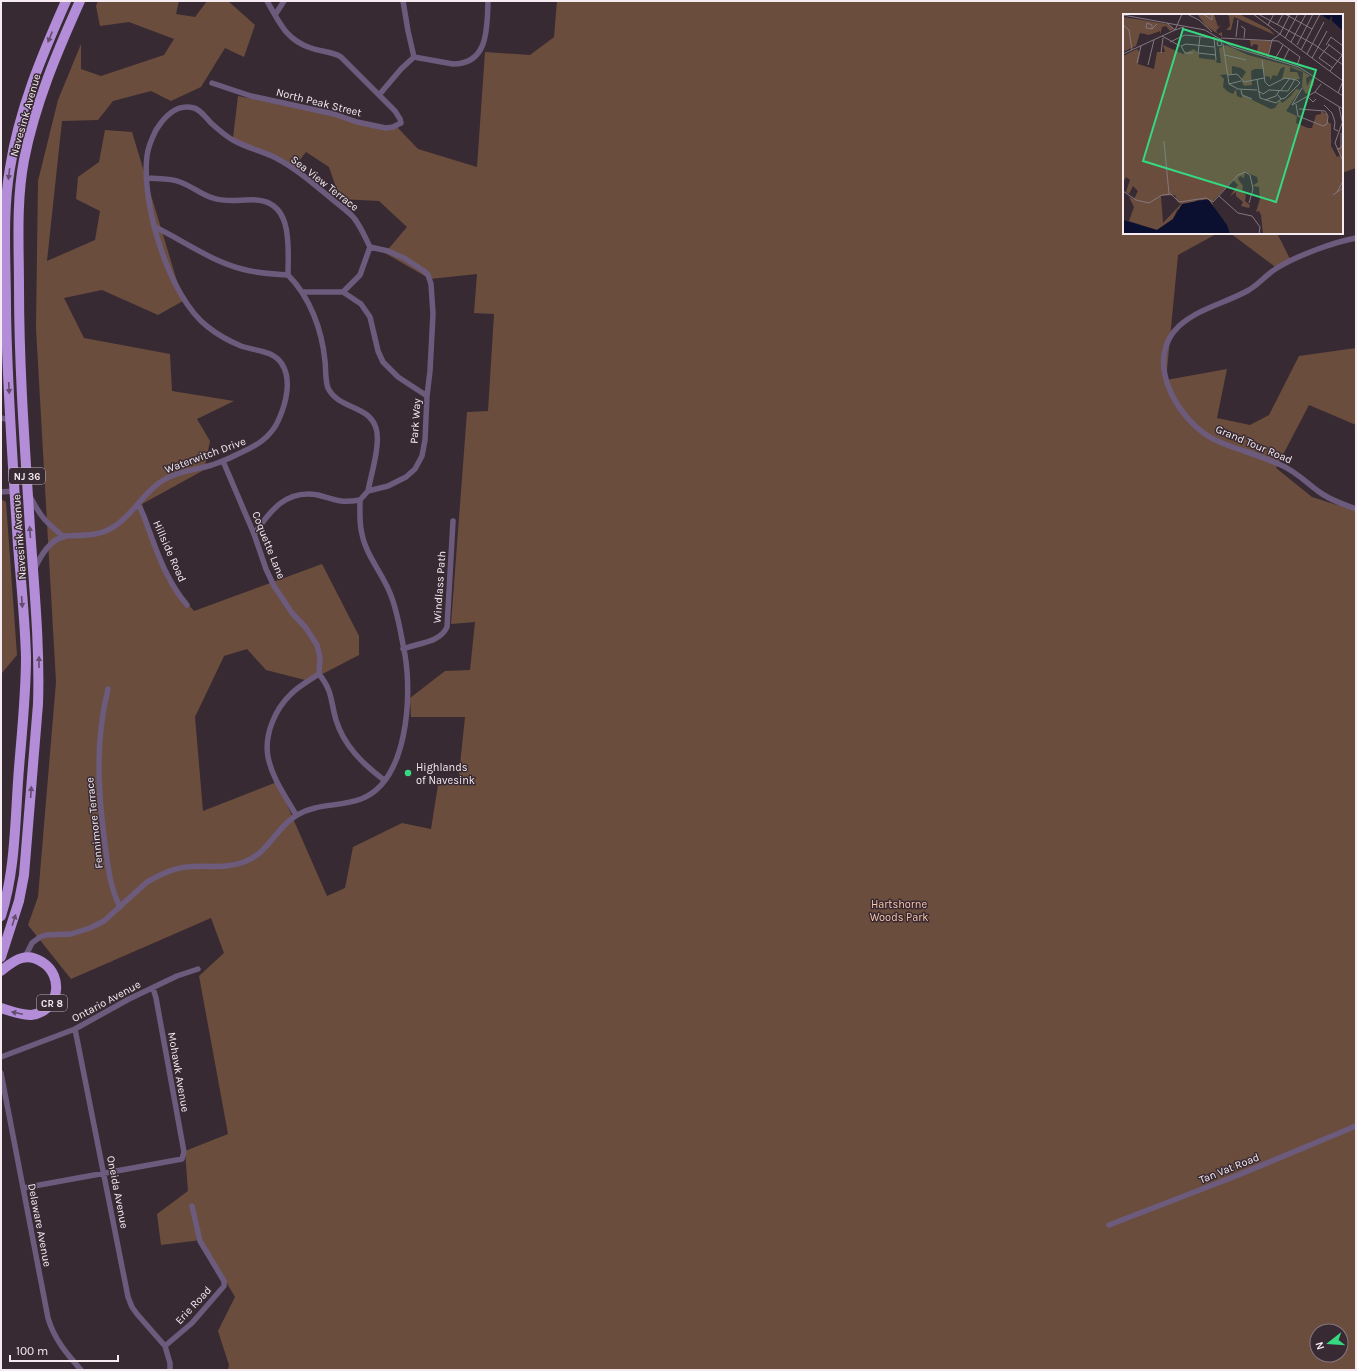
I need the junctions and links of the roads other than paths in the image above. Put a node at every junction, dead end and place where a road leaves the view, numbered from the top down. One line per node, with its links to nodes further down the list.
1 (66, 1): 12 (highway, Navesink Avenue / NJ 36, one-way to 12)
2 (80, 1): 26 (highway, Navesink Avenue / NJ 36)
3 (267, 1): 7 (street)
4 (284, 1): 7 (street)
5 (403, 1): 8 (street)
6 (488, 1): 8 (street)
7 (275, 15): 10 (street)
8 (414, 57): 10 (street)
9 (212, 83): 10 (street, North Peak Street)
10 (379, 95)
11 (147, 178): 13 (street); 15 (street, Sea View Terrace); 16 (street)
12 (4, 202): 19 (highway, Navesink Avenue / NJ 36)
13 (155, 227): 16 (street); 22 (street, Waterwitch Drive)
14 (1356, 238): 29 (street, Grand Tour Road)
15 (370, 247): 18 (street); 20 (street, Park Way)
16 (288, 275): 17 (street)
17 (303, 292): 18 (street); 23 (street)
18 (343, 292): 20 (street)
19 (4, 337): 21 (highway, Navesink Avenue / NJ 36, one-way to 21)
20 (427, 396): 23 (street, Park Way)
21 (6, 419): 24 (highway, Navesink Avenue / NJ 36)
22 (223, 461): 28 (street, Waterwitch Drive); 31 (street, Coquette Lane)
23 (368, 489): 27 (street)
24 (14, 491): 25 (street); 41 (highway, Navesink Avenue / NJ 36, one-way to 41)
25 (1, 492)
26 (28, 492): 32 (street); 33 (highway, Navesink Avenue / NJ 36, one-way to 26)
27 (360, 500): 31 (street); 35 (street)
28 (138, 505): 32 (street, Waterwitch Drive); 34 (street, Hillside Road)
29 (1356, 509)
30 (453, 521): 35 (street, Windlass Path)
31 (254, 534): 36 (street, Coquette Lane)
32 (64, 536): 33 (street)
33 (33, 571): 42 (highway, Navesink Avenue / NJ 36, one-way to 33)
34 (187, 605)
35 (403, 649): 38 (street)
36 (318, 674): 38 (street); 39 (street)
37 (108, 689): 40 (street, Fennimore Terrace)
38 (384, 780): 39 (street)
39 (296, 815): 40 (street)
40 (120, 907): 43 (street)
41 (1, 916)
42 (1, 957)
43 (26, 957): 45 (highway); 47 (highway, CR 8, one-way to 47)
44 (198, 968): 46 (street, Ontario Avenue)
45 (1, 971)
46 (153, 988): 48 (street, Ontario Avenue); 52 (street, Mohawk Avenue)
47 (1, 1008)
48 (75, 1029): 49 (street, Ontario Avenue); 52 (street, Oneida Avenue)
49 (1, 1057)
50 (1, 1073): 53 (street, Delaware Avenue)
51 (1356, 1126): 55 (street, Tan Vat Road)
52 (104, 1173): 53 (street); 56 (street, Oneida Avenue)
53 (23, 1188): 57 (street, Delaware Avenue)
54 (192, 1206): 56 (street, Erie Road)
55 (1109, 1225)
56 (165, 1346): 58 (street)
57 (81, 1370)
58 (170, 1370)

